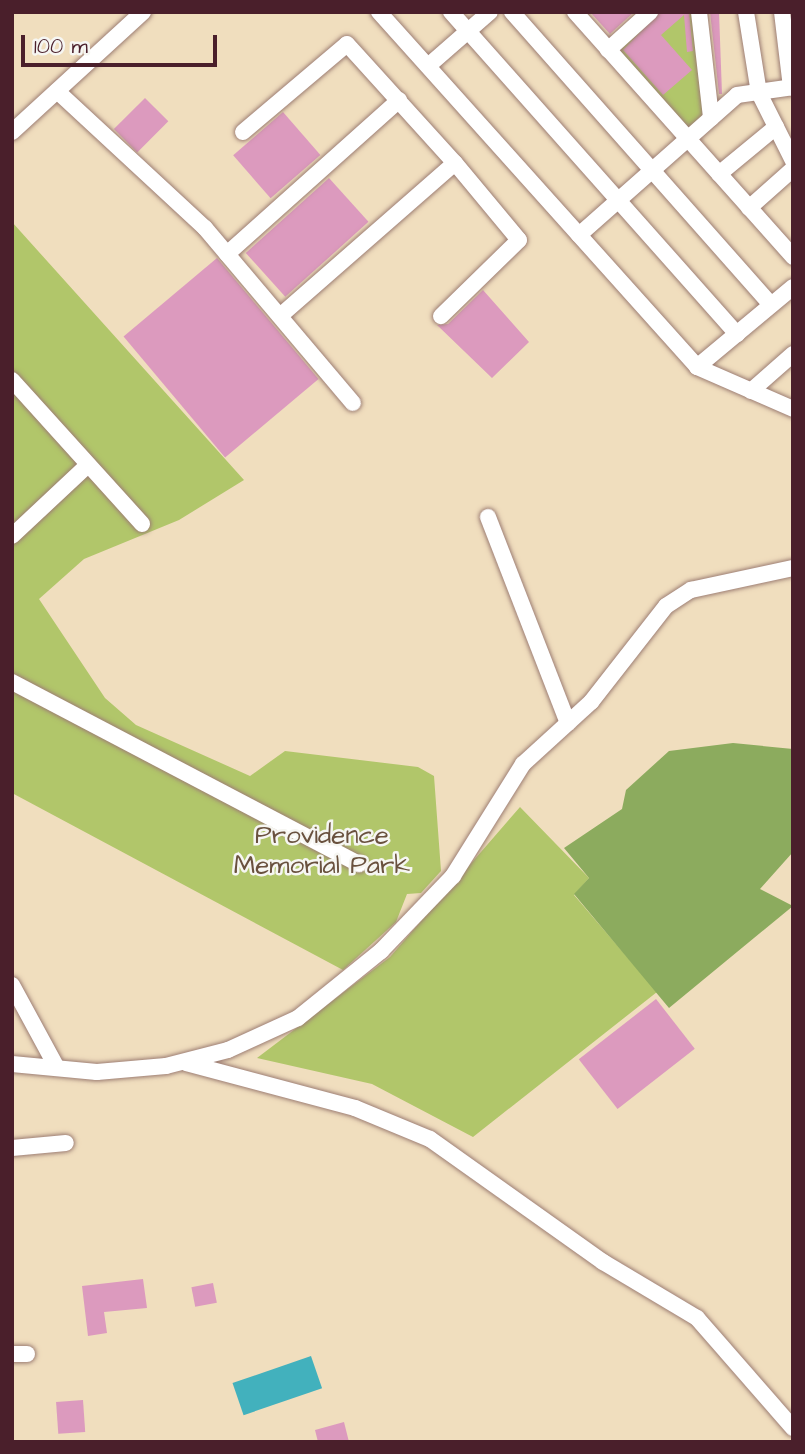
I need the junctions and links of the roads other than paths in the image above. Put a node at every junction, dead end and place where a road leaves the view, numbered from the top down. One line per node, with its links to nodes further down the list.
1 (144, 12): 15 (street)
2 (379, 12): 13 (street)
3 (451, 12): 11 (street)
4 (490, 12): 11 (street)
5 (512, 12): 26 (street)
6 (650, 12): 12 (street)
7 (699, 12): 18 (street)
8 (746, 12): 16 (street)
9 (782, 12): 14 (street)
10 (576, 13): 12 (street)
11 (468, 31): 13 (street); 28 (street)
12 (608, 50): 22 (street)
13 (428, 66): 30 (street)
14 (792, 87): 16 (street)
15 (57, 91): 20 (street); 31 (street)
16 (759, 93): 18 (street); 19 (street)
17 (399, 100): 21 (street); 24 (street); 31 (street)
18 (711, 118): 22 (street)
19 (776, 127): 23 (street); 27 (street)
20 (12, 132)
21 (243, 132)
22 (688, 140): 26 (street); 27 (street)
23 (793, 161)
24 (455, 163): 35 (street); 36 (street)
25 (793, 169): 29 (street)
26 (653, 170): 28 (street); 34 (street)
27 (719, 174): 29 (street)
28 (619, 200): 30 (street); 37 (street)
29 (749, 208): 32 (street)
30 (579, 235): 39 (street)
31 (227, 254): 35 (street)
32 (793, 257)
33 (793, 287): 34 (street)
34 (771, 305): 37 (street)
35 (280, 316): 42 (street)
36 (441, 316)
37 (737, 334): 39 (street)
38 (793, 354): 41 (street)
39 (697, 367): 41 (street)
40 (12, 380): 44 (street)
41 (751, 391): 43 (street)
42 (353, 403)
43 (793, 408)
44 (88, 465): 46 (street); 47 (street)
45 (488, 517): 50 (street)
46 (142, 524)
47 (12, 536)
48 (793, 568): 50 (street)
49 (12, 682): 51 (street)
50 (568, 723): 53 (street)
51 (359, 863)
52 (12, 985): 55 (street)
53 (184, 1062): 55 (street); 58 (street)
54 (12, 1064): 55 (street)
55 (57, 1068)
56 (66, 1143): 57 (street)
57 (12, 1148)
58 (793, 1428)

